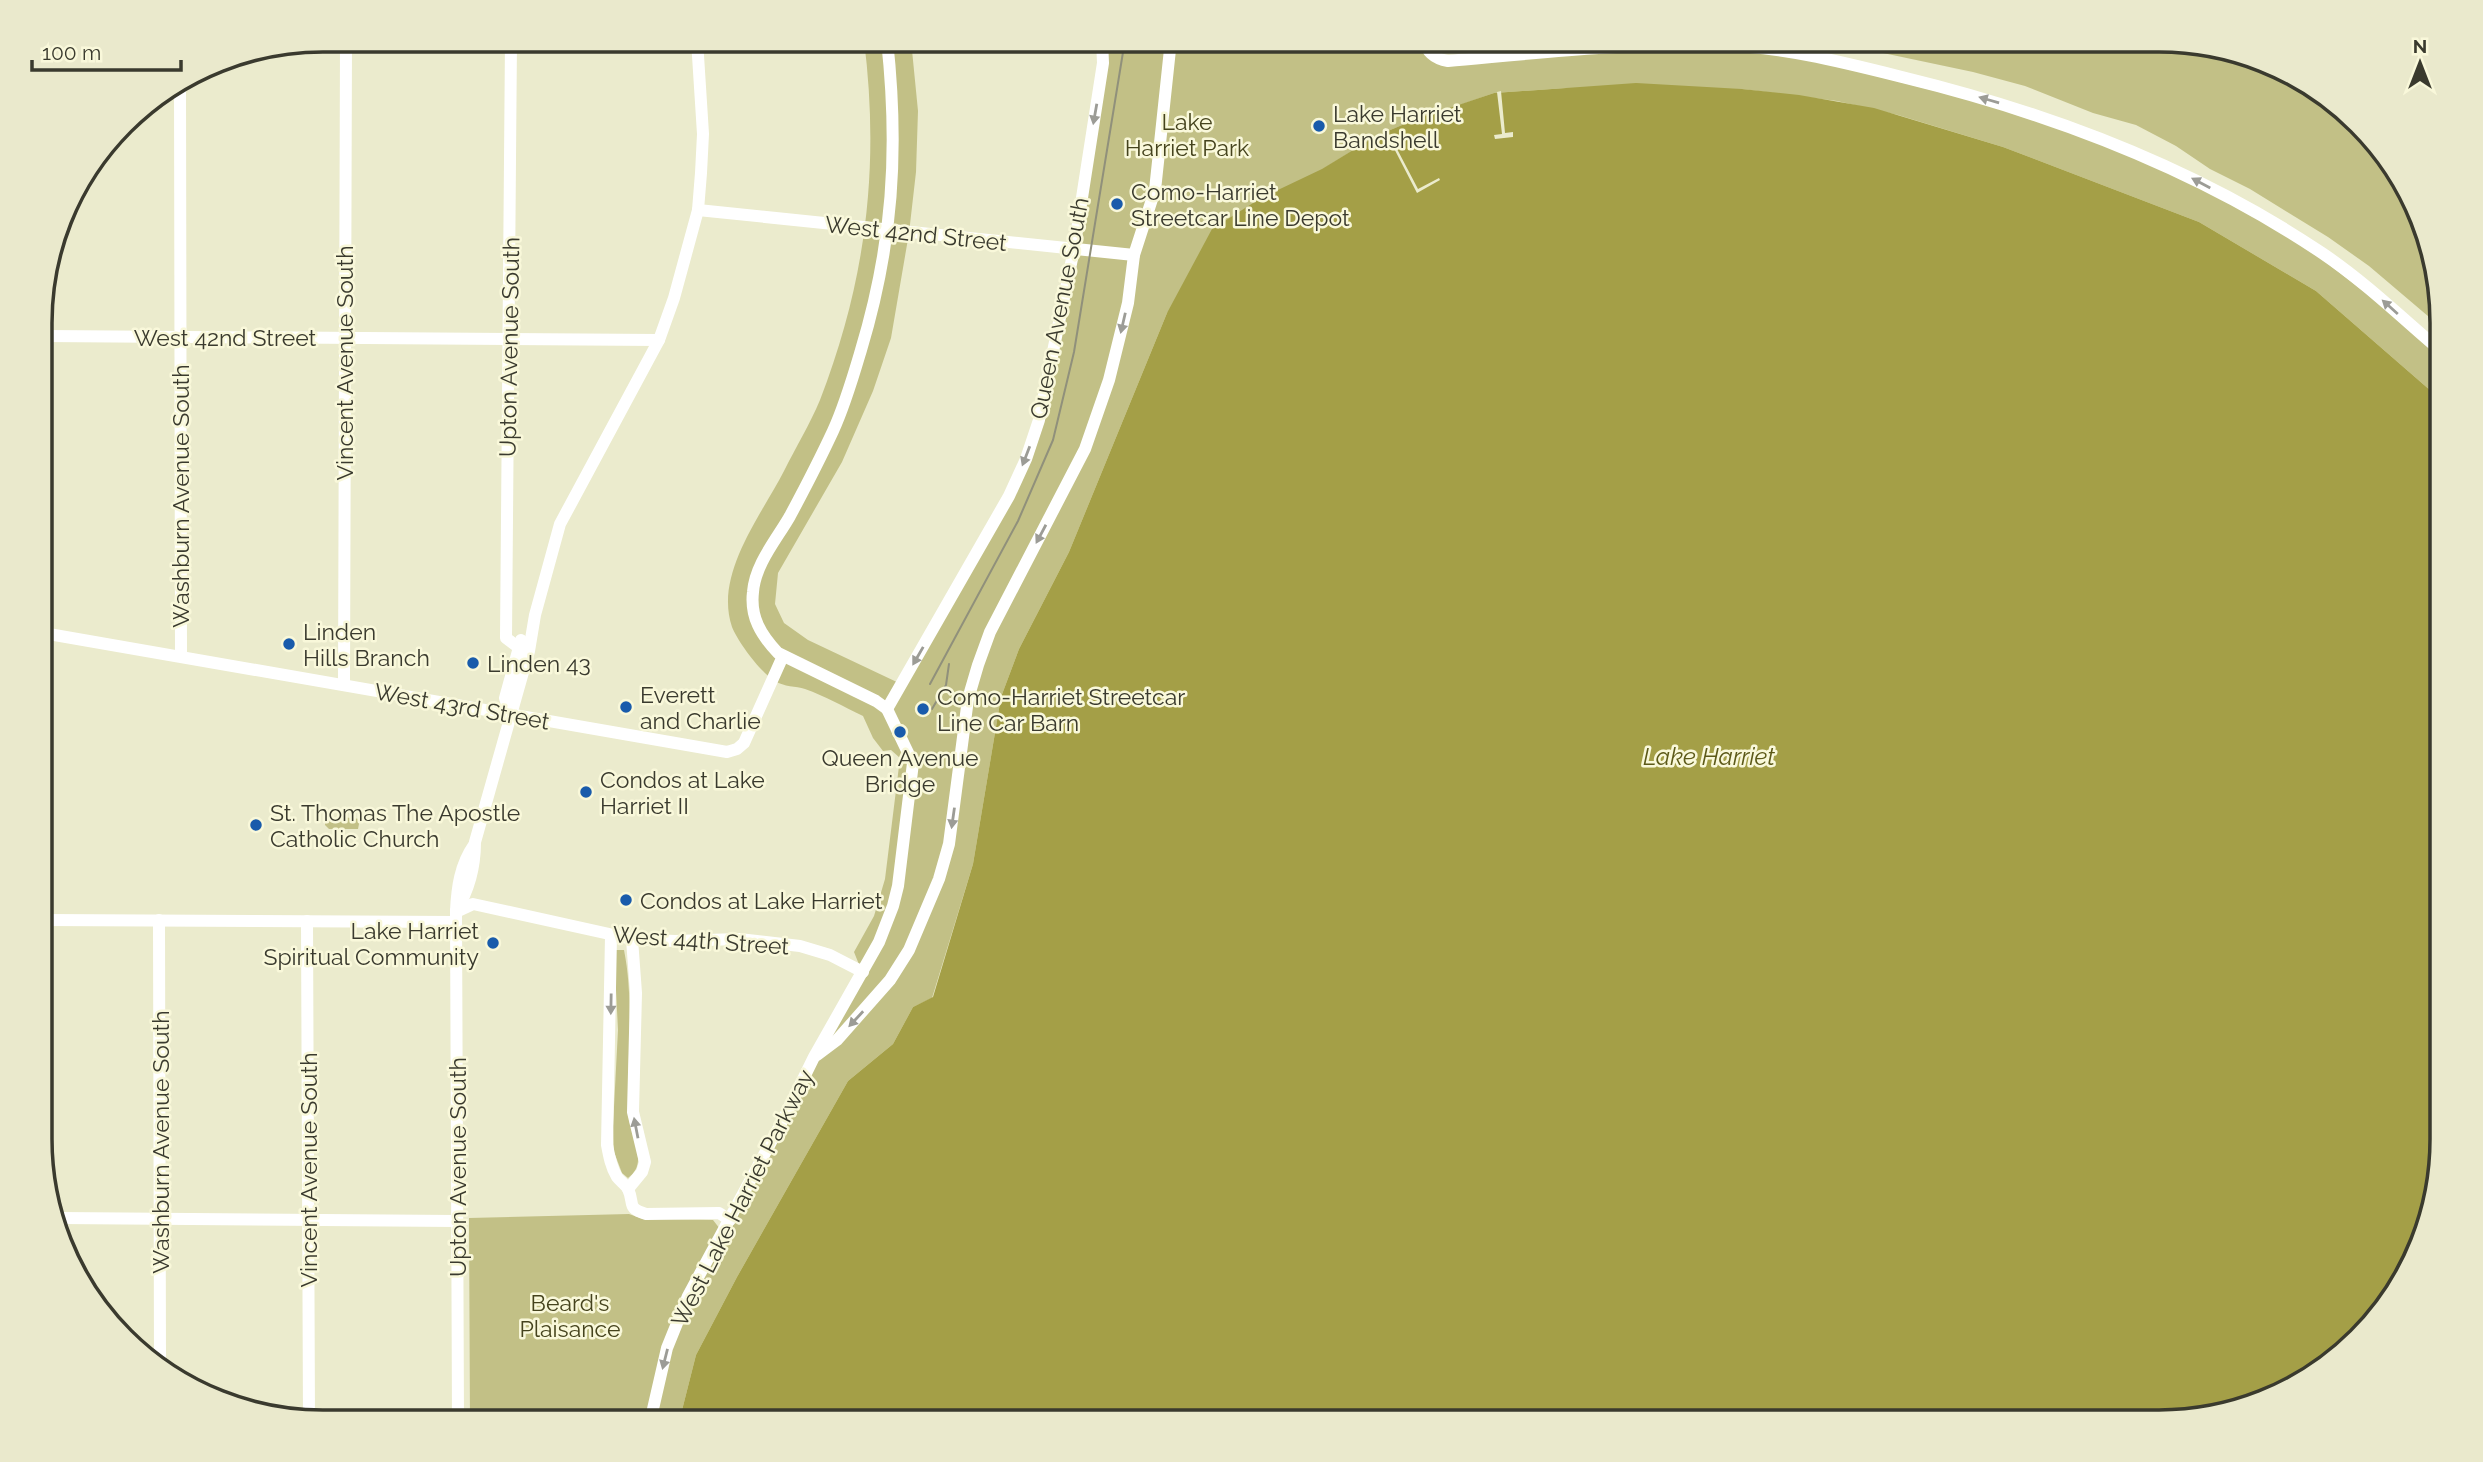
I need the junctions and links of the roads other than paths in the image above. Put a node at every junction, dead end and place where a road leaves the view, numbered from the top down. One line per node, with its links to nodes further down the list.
1 (346, 52): 17 (street, Vincent Avenue South)
2 (511, 52): 18 (street, Upton Avenue South)
3 (698, 52): 11 (street)
4 (888, 52): 12 (street)
5 (1103, 52): 13 (street, Queen Avenue South, one-way to 13)
6 (1170, 52): 14 (street, West Lake Harriet Parkway)
7 (1429, 52): 8 (street, one-way to 7)
8 (1541, 52)
9 (1784, 52): 20 (street, one-way to 9)
10 (180, 94): 16 (street, Washburn Avenue South)
11 (698, 210): 12 (street, West 42nd Street); 19 (street)
12 (888, 230): 13 (street, West 42nd Street); 25 (street)
13 (1074, 250): 14 (street, West 42nd Street); 27 (street, Queen Avenue South, one-way to 27)
14 (1134, 256): 36 (street, West Lake Harriet Parkway, one-way to 36)
15 (52, 336): 16 (street, West 42nd Street)
16 (180, 337): 17 (street, West 42nd Street); 24 (street, Washburn Avenue South)
17 (344, 337): 18 (street, West 42nd Street); 26 (street, Vincent Avenue South)
18 (510, 338): 19 (street, West 42nd Street); 23 (street, Upton Avenue South)
19 (659, 340): 21 (street)
20 (2431, 342)
21 (534, 615): 23 (street); 28 (street)
22 (52, 634): 24 (street, West 43rd Street)
23 (518, 647): 28 (street)
24 (181, 656): 26 (street, West 43rd Street)
25 (783, 656): 27 (street); 28 (street, West 43rd Street)
26 (344, 685): 28 (street, West 43rd Street)
27 (890, 713): 35 (street, West Lake Harriet Parkway)
28 (510, 714): 29 (street, Upton Avenue South)
29 (456, 917): 32 (street, West 44th Street); 33 (street, West 44th Street); 42 (street, Upton Avenue South)
30 (52, 920): 31 (street, West 44th Street)
31 (159, 920): 32 (street, West 44th Street); 39 (street, Washburn Avenue South)
32 (307, 921): 40 (street, Vincent Avenue South)
33 (611, 936): 34 (street, West 44th Street); 37 (street, one-way to 37)
34 (632, 939): 35 (street, West 44th Street); 37 (street, one-way to 34)
35 (863, 972): 36 (street, West Lake Harriet Parkway)
36 (814, 1057): 41 (street, West Lake Harriet Parkway)
37 (628, 1189): 41 (street)
38 (65, 1218): 39 (street)
39 (159, 1219): 40 (street); 43 (street, Washburn Avenue South)
40 (308, 1220): 42 (street); 44 (street, Vincent Avenue South)
41 (730, 1220): 46 (street, West Lake Harriet Parkway, one-way to 46)
42 (457, 1221): 45 (street, Upton Avenue South)
43 (160, 1354)
44 (309, 1409)
45 (458, 1410)
46 (653, 1410)

